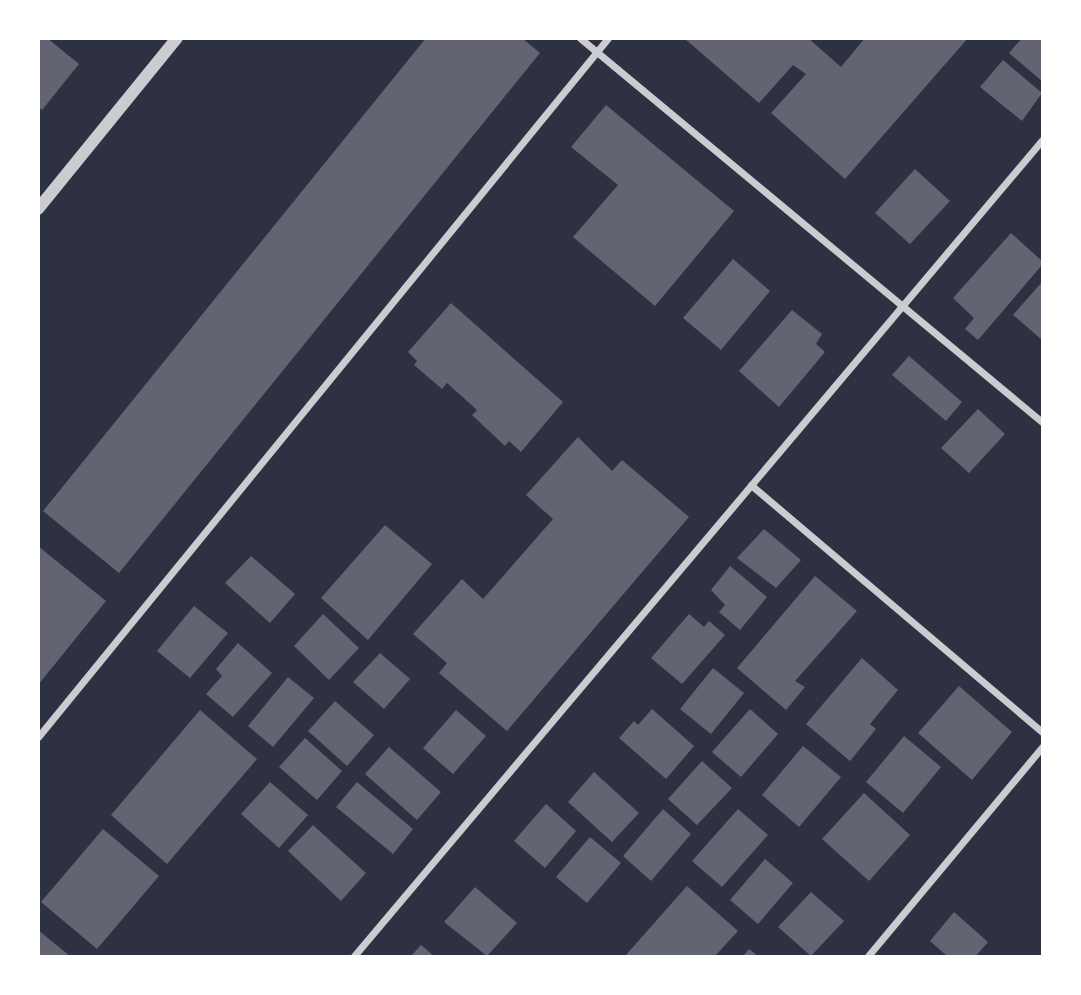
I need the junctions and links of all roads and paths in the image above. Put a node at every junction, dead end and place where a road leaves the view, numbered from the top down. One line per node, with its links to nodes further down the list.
1 (580, 38): 4 (street)
2 (608, 38): 4 (street)
3 (170, 41): 6 (street)
4 (596, 52): 7 (street); 11 (street)
5 (1042, 140): 7 (street)
6 (38, 209)
7 (901, 308): 8 (street); 9 (street)
8 (1042, 422)
9 (751, 485): 10 (street); 13 (street)
10 (1042, 732)
11 (38, 737)
12 (1042, 747): 14 (street)
13 (354, 957)
14 (869, 957)

